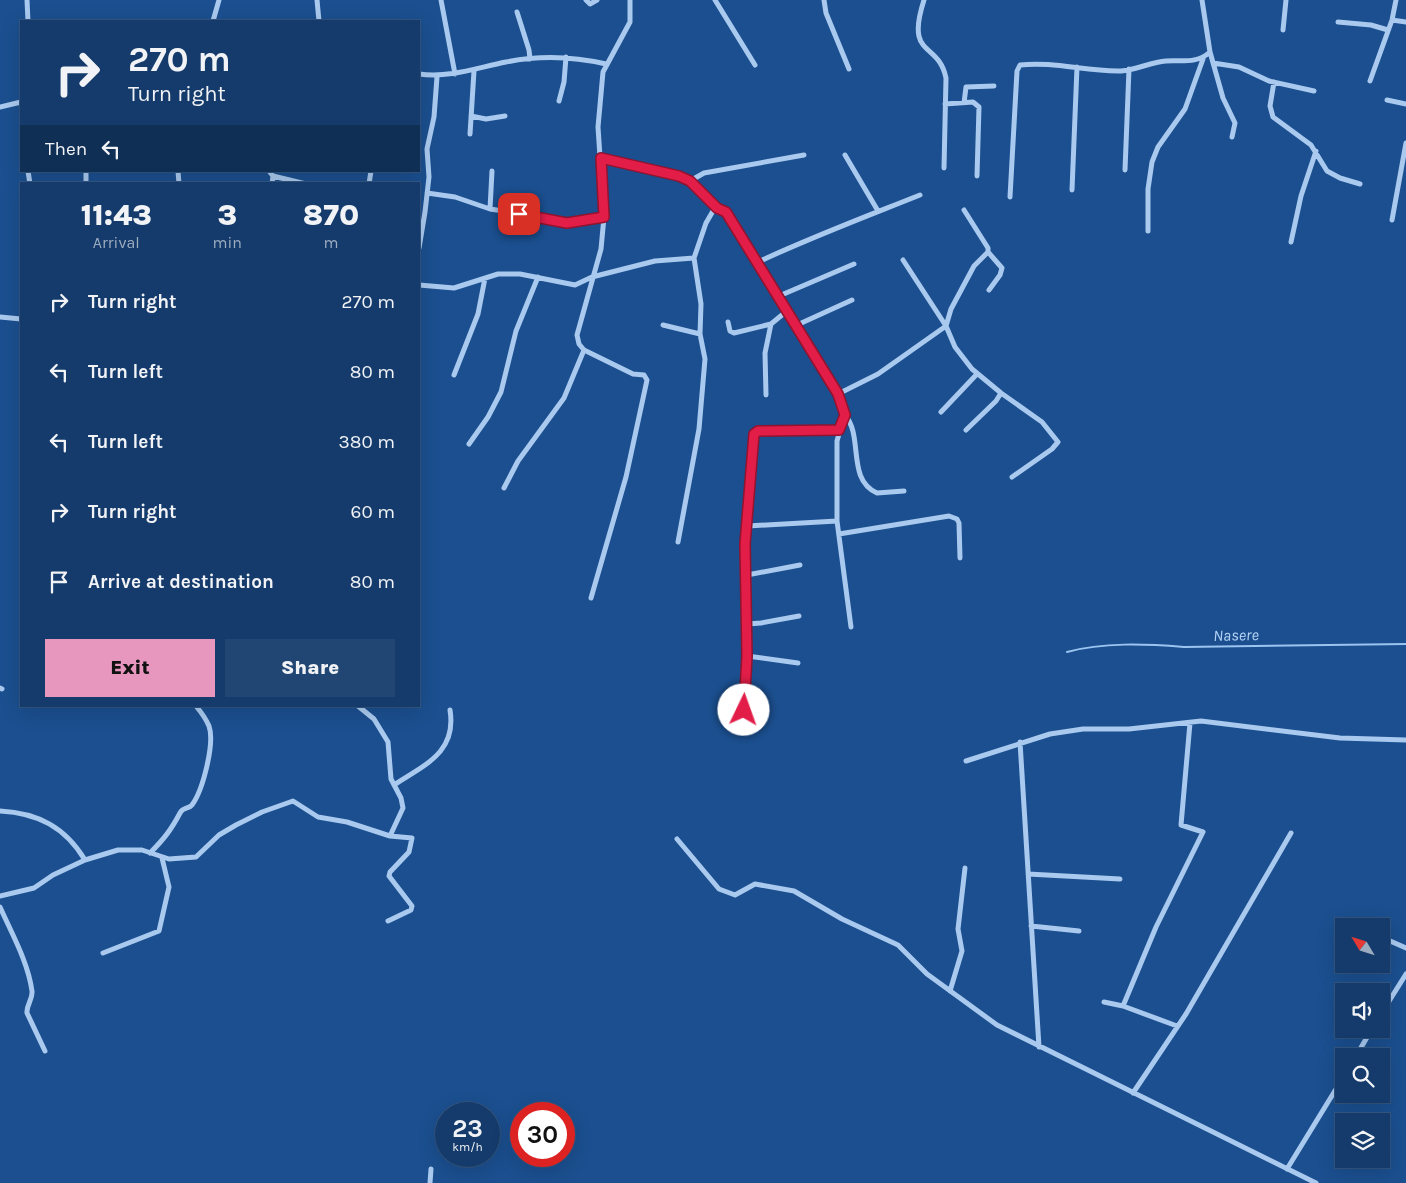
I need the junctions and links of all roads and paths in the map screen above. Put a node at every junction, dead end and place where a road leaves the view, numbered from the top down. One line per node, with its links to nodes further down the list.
1 (27, 0): 15 (street)
2 (219, 0): 16 (street)
3 (317, 0): 17 (street)
4 (441, 0): 35 (street)
5 (586, 0): 6 (street)
6 (597, 0)
7 (630, 0): 28 (street)
8 (715, 0): 29 (street)
9 (824, 0): 31 (street)
10 (924, 0): 45 (street)
11 (1202, 0): 23 (street)
12 (1286, 0): 21 (street)
13 (1396, 0): 18 (street)
14 (517, 12): 25 (street)
15 (28, 20)
16 (214, 20)
17 (318, 20)
18 (1392, 20): 20 (street); 22 (street)
19 (1338, 22): 22 (street)
20 (1406, 22)
21 (1283, 30)
22 (1388, 30): 37 (street)
23 (1210, 52): 26 (street); 27 (street)
24 (566, 57): 25 (street); 28 (street); 42 (street)
25 (530, 59): 33 (street)
26 (1203, 59): 32 (street); 77 (street)
27 (1213, 63): 38 (street); 51 (street)
28 (606, 64): 56 (street)
29 (756, 65)
30 (1077, 67): 32 (street); 67 (street); 70 (street)
31 (849, 69)
32 (1129, 69): 59 (street)
33 (474, 71): 35 (street); 48 (street)
34 (420, 74): 36 (street)
35 (455, 74): 36 (street)
36 (438, 77): 68 (street)
37 (1370, 81)
38 (1274, 82): 40 (street); 53 (street)
39 (994, 86): 44 (street)
40 (1314, 92)
41 (1387, 100): 46 (street)
42 (559, 101)
43 (20, 102): 47 (street)
44 (964, 103): 45 (street); 62 (street)
45 (945, 104): 57 (street)
46 (1406, 104)
47 (0, 107)
48 (471, 116): 49 (street); 50 (street)
49 (505, 116)
50 (470, 134)
51 (1232, 137)
52 (1406, 143): 76 (street)
53 (1316, 151): 66 (street); 79 (street)
54 (804, 155): 63 (street)
55 (844, 155): 74 (street)
56 (601, 158): 63 (street); 75 (street)
57 (944, 168)
58 (492, 170): 72 (street)
59 (1125, 170)
60 (270, 172): 61 (street)
61 (273, 176): 64 (street); 65 (street)
62 (977, 176)
63 (690, 181): 71 (street)
64 (272, 182)
65 (298, 182)
66 (1360, 184)
67 (1072, 190)
68 (427, 192): 72 (street); 78 (street)
69 (920, 195): 74 (street)
70 (1010, 197)
71 (717, 208): 81 (street); 83 (street)
72 (490, 209): 75 (street)
73 (964, 210): 80 (street)
74 (878, 212): 83 (street)
75 (604, 217): 86 (street)
76 (1392, 220)
77 (1148, 231)
78 (420, 241)
79 (1291, 242)
80 (988, 252): 89 (street); 99 (street)
81 (694, 258): 86 (street); 100 (street)
82 (903, 260): 99 (street)
83 (756, 263): 90 (street)
84 (854, 264): 90 (street)
85 (538, 277): 86 (street); 87 (street); 111 (street)
86 (592, 277): 101 (street)
87 (485, 278): 88 (street); 103 (street)
88 (420, 286)
89 (989, 290)
90 (779, 296): 92 (street)
91 (852, 300): 98 (street)
92 (788, 310): 96 (street); 98 (street)
93 (0, 316): 94 (street)
94 (20, 319)
95 (728, 322): 96 (street)
96 (771, 324): 106 (street)
97 (663, 325): 100 (street)
98 (797, 325): 105 (street)
99 (946, 326): 102 (street); 105 (street)
100 (700, 334): 118 (street)
101 (584, 350): 113 (street); 122 (street)
102 (977, 374): 104 (street); 107 (street)
103 (454, 375)
104 (1000, 393): 110 (street); 112 (street)
105 (838, 394): 108 (street)
106 (766, 395)
107 (941, 412)
108 (845, 415): 109 (street); 114 (street)
109 (839, 430): 115 (street); 116 (street)
110 (966, 430)
111 (470, 444)
112 (1012, 477)
113 (504, 488)
114 (904, 491)
115 (837, 521): 116 (street); 117 (street)
116 (748, 526): 121 (street)
117 (839, 534): 119 (street); 125 (street)
118 (678, 542)
119 (960, 558)
120 (800, 565): 121 (street)
121 (747, 575): 124 (street)
122 (591, 598)
123 (799, 616): 124 (street)
124 (747, 624): 126 (street)
125 (851, 628)
126 (747, 656): 127 (street); 131 (street)
127 (798, 663)
128 (197, 707): 141 (street)
129 (359, 707): 136 (street)
130 (450, 710): 136 (street)
131 (744, 710)
132 (1190, 723): 133 (street); 134 (street); 159 (street)
133 (1406, 740)
134 (1020, 742): 135 (street); 145 (street)
135 (966, 761)
136 (394, 785): 139 (street)
137 (0, 811): 143 (street)
138 (1292, 833): 160 (street)
139 (390, 836): 142 (street); 149 (street)
140 (677, 839): 156 (street)
141 (150, 852): 142 (street); 143 (street)
142 (162, 858): 154 (street)
143 (85, 860): 147 (street)
144 (965, 868): 156 (street)
145 (1028, 874): 146 (street); 150 (street)
146 (1120, 879)
147 (0, 896)
148 (0, 907): 162 (street)
149 (388, 921)
150 (1032, 926): 151 (street); 161 (street)
151 (1079, 930)
152 (1390, 941): 153 (street)
153 (1406, 948)
154 (104, 953)
155 (1406, 974): 157 (street)
156 (950, 991): 161 (street)
157 (1390, 1000)
158 (1104, 1002): 159 (street)
159 (1123, 1006): 160 (street)
160 (1178, 1026): 164 (street)
161 (1039, 1047): 164 (street)
162 (45, 1051)
163 (1335, 1091): 166 (street)
164 (1133, 1094): 166 (street)
165 (431, 1169): 167 (street)
166 (1287, 1169): 168 (street)
167 (430, 1183)
168 (1316, 1183)

